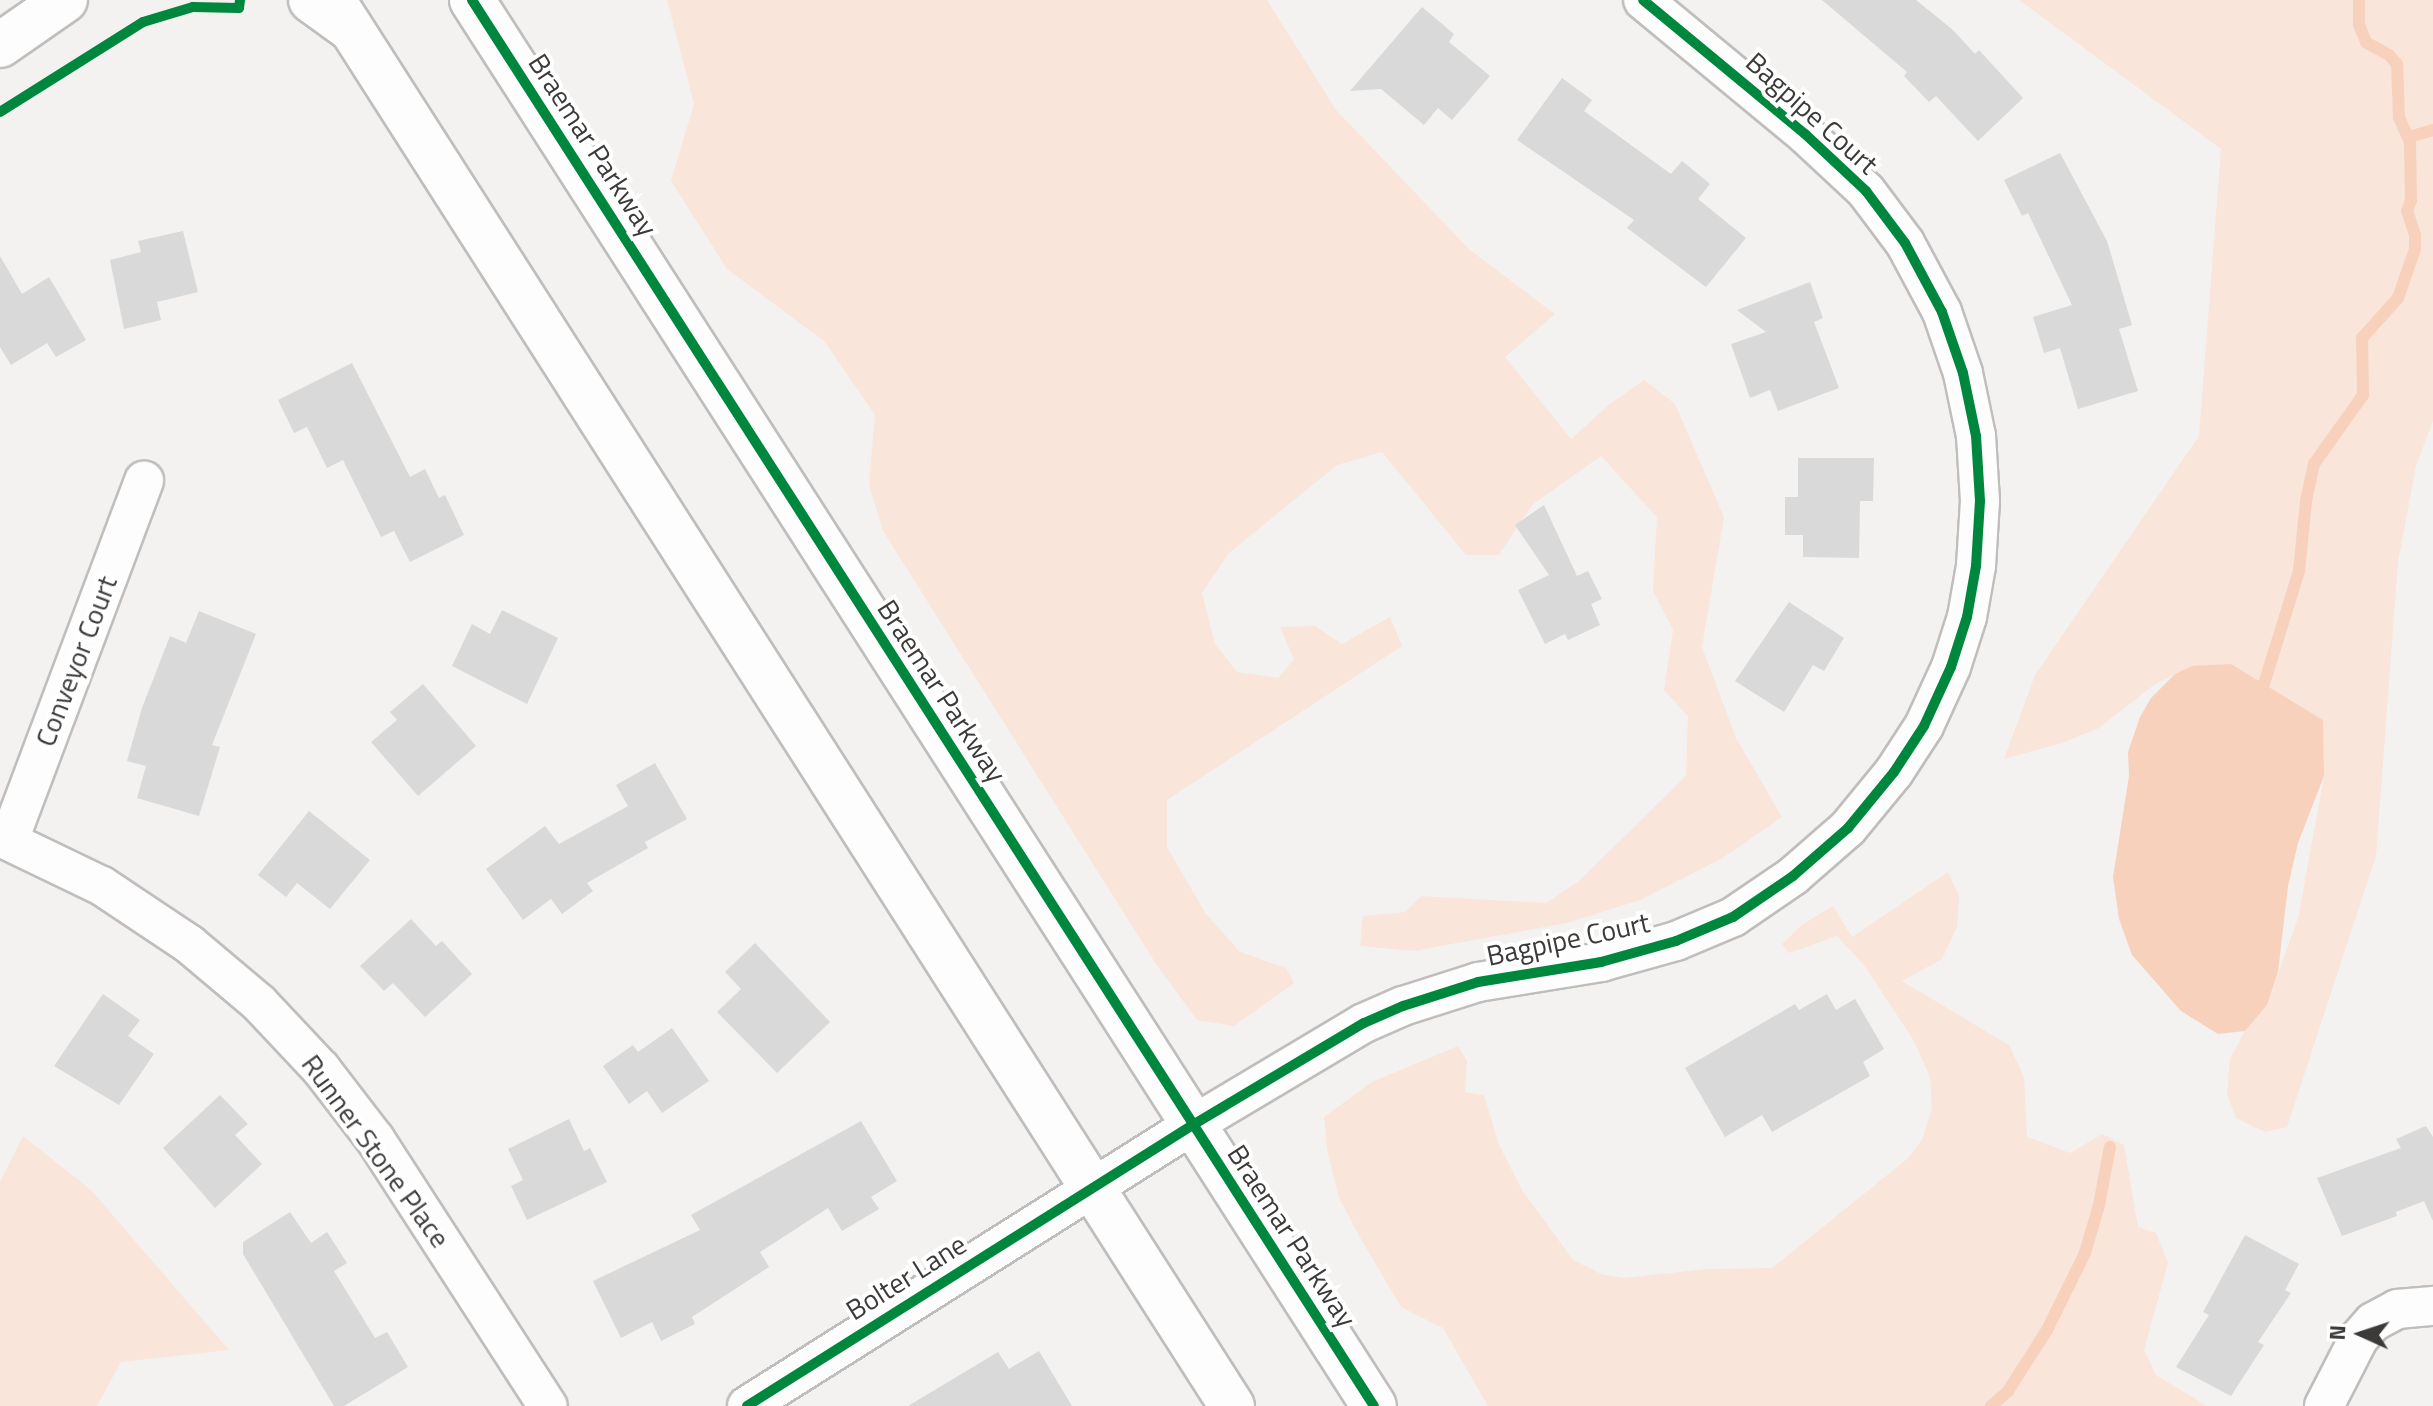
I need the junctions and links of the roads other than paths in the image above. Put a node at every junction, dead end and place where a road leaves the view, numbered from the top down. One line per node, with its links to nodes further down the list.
1 (65, 0): 6 (street)
2 (311, 0): 5 (street)
3 (472, 0): 9 (street, Braemar Parkway)
4 (1643, 0): 9 (street, Bagpipe Court)
5 (342, 14): 10 (street)
6 (0, 45)
7 (144, 481): 8 (street, Conveyor Court)
8 (4, 838): 12 (street, Runner Stone Place)
9 (1191, 1126): 10 (street, Bagpipe Court); 15 (street, Braemar Parkway)
10 (1091, 1189): 13 (street, Bolter Lane); 14 (street)
11 (2433, 1306): 16 (street)
12 (548, 1406)
13 (747, 1406)
14 (1232, 1406)
15 (1374, 1406)
16 (2324, 1406)

